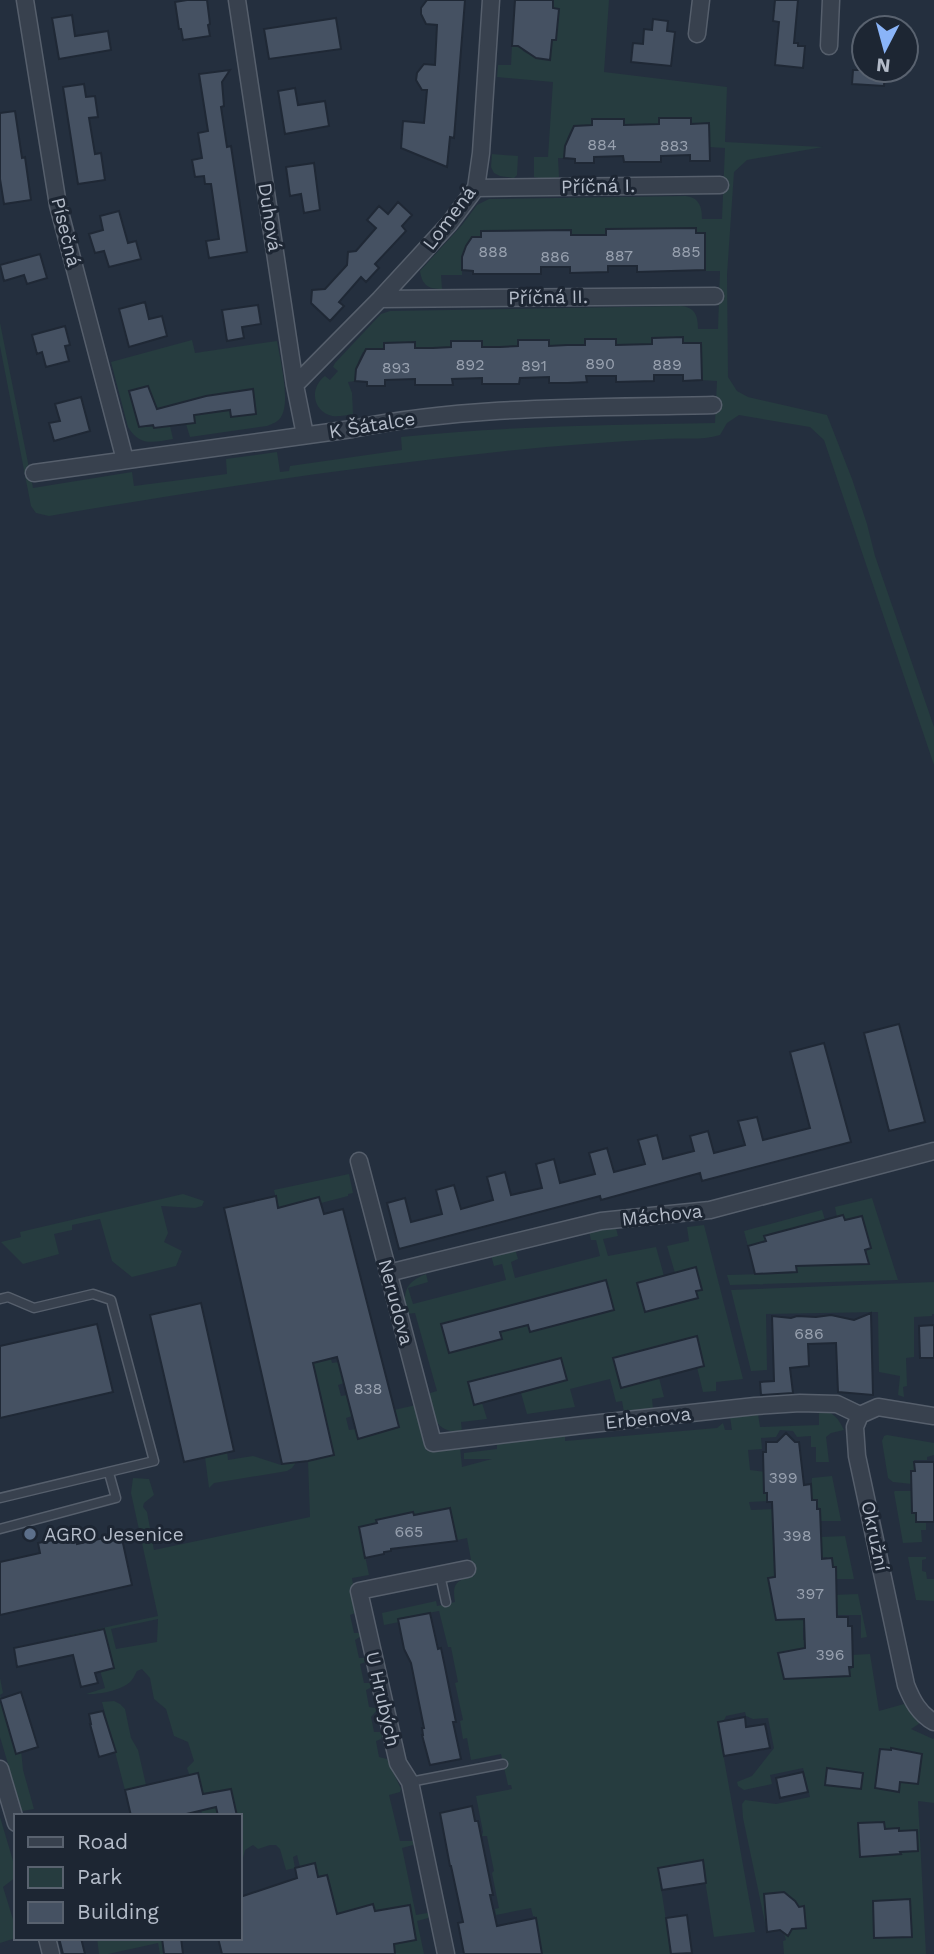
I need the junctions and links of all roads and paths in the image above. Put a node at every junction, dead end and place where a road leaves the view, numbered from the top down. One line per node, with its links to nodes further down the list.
1 (26, 0): 15 (street, Písečná)
2 (237, 0): 12 (street, Duhová)
3 (491, 0): 9 (street, Lomená)
4 (701, 0): 6 (street)
5 (831, 0): 7 (street)
6 (697, 34)
7 (829, 46)
8 (720, 185): 9 (street, Příčná I.)
9 (476, 188): 11 (street, Lomená)
10 (715, 296): 11 (street, Příčná II.)
11 (380, 299): 12 (street, Lomená)
12 (295, 385): 14 (street, Duhová)
13 (713, 405): 14 (street, K Šátalce)
14 (304, 435): 15 (street, K Šátalce)
15 (125, 460): 16 (street, K Šátalce)
16 (34, 472)
17 (934, 1151): 19 (street, Máchova)
18 (359, 1161): 19 (street, Nerudova)
19 (388, 1273): 23 (street, Nerudova)
20 (0, 1299): 24 (lane)
21 (860, 1415): 22 (street); 23 (street, Erbenova); 30 (street, Okružní)
22 (934, 1416)
23 (433, 1443)
24 (109, 1473): 25 (lane); 26 (lane)
25 (0, 1498)
26 (0, 1529)
27 (467, 1569): 28 (street, U Hrubých)
28 (440, 1575): 29 (lane); 33 (street, U Hrubých)
29 (446, 1602)
30 (934, 1722)
31 (503, 1764): 33 (lane)
32 (0, 1769): 34 (street)
33 (410, 1782): 35 (street, U Hrubých)
34 (14, 1816)
35 (446, 1954)

